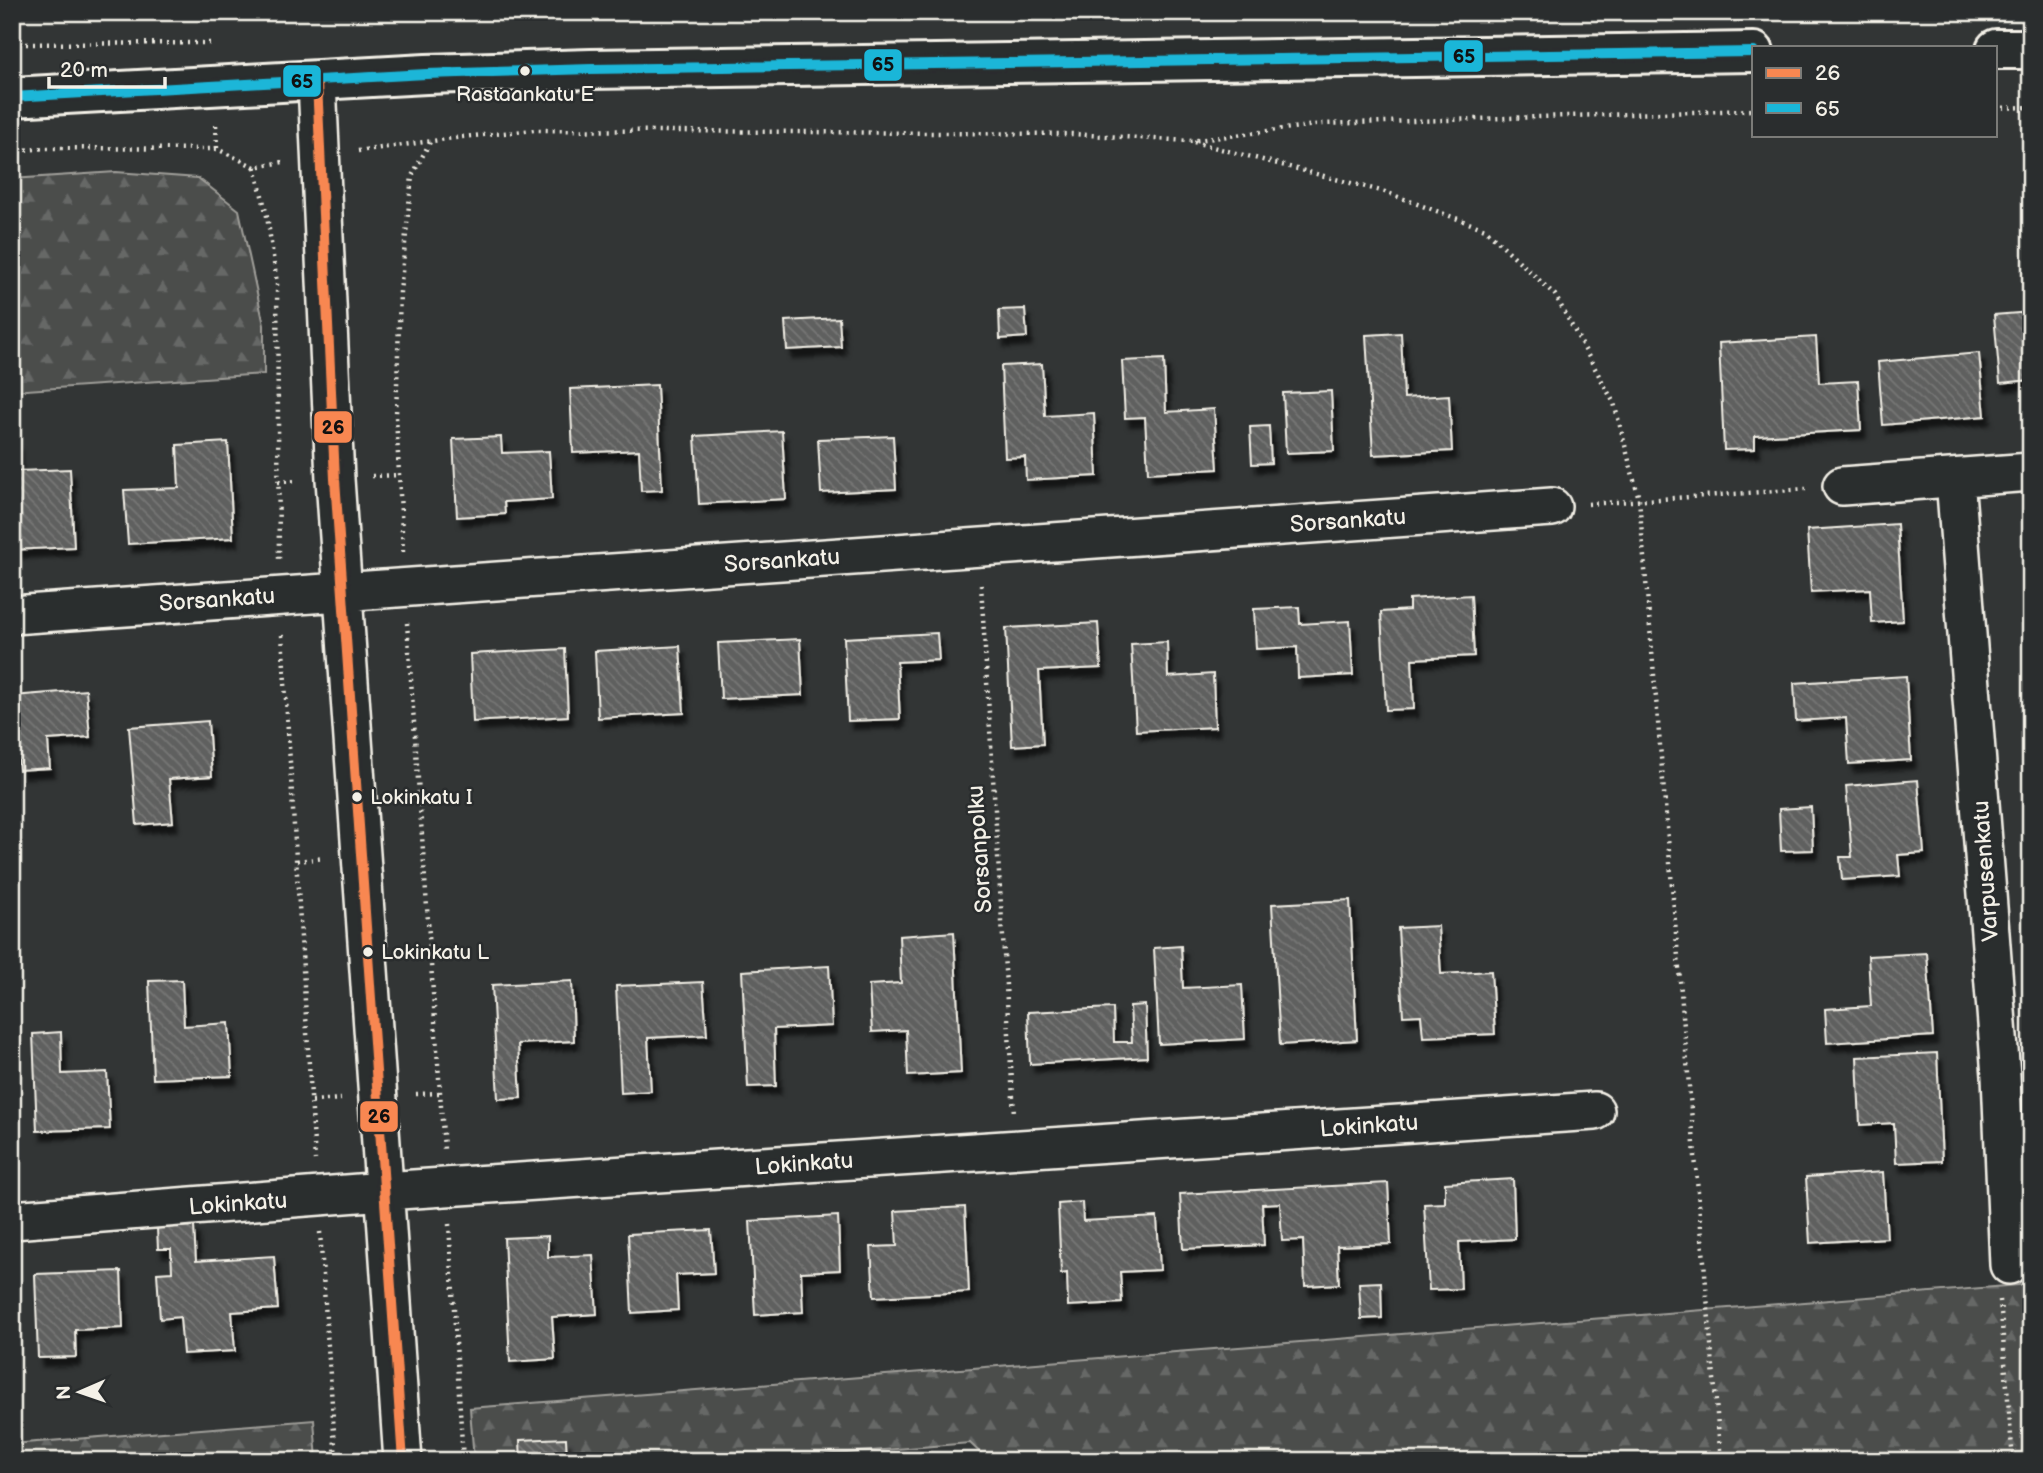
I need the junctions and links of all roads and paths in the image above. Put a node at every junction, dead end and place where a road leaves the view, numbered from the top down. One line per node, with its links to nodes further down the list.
1 (2031, 48): 2 (street)
2 (1997, 49)
3 (1752, 52): 4 (street)
4 (317, 82): 5 (street); 12 (street)
5 (12, 97)
6 (2031, 107): 7 (path)
7 (1997, 108)
8 (1752, 110): 10 (path)
9 (430, 141): 10 (path); 12 (path); 20 (path)
10 (1190, 141): 17 (path)
11 (12, 150): 13 (path)
12 (320, 157): 13 (path); 21 (street)
13 (254, 167): 22 (path)
14 (2031, 472): 15 (street)
15 (1955, 478): 16 (street); 26 (street, Varpusenkatu)
16 (1842, 486): 17 (path)
17 (1639, 499): 18 (path); 37 (path)
18 (1552, 507): 19 (street, Sorsankatu)
19 (979, 547): 20 (street, Sorsankatu); 28 (path, Sorsanpolku)
20 (405, 588): 21 (street, Sorsankatu); 29 (path)
21 (343, 591): 22 (street, Sorsankatu); 30 (street)
22 (280, 595): 23 (street, Sorsankatu); 25 (path)
23 (12, 615)
24 (332, 858): 25 (path)
25 (297, 861): 31 (path)
26 (2016, 1075): 33 (street, Varpusenkatu)
27 (1595, 1111): 28 (street, Lokinkatu)
28 (1017, 1150): 29 (street, Lokinkatu)
29 (446, 1188): 30 (street, Lokinkatu); 36 (path)
30 (384, 1191): 31 (street, Lokinkatu); 35 (street)
31 (318, 1198): 32 (street, Lokinkatu); 34 (path)
32 (12, 1220)
33 (2009, 1265): 38 (path)
34 (336, 1461)
35 (403, 1461)
36 (463, 1461)
37 (1721, 1461)
38 (2012, 1461)

